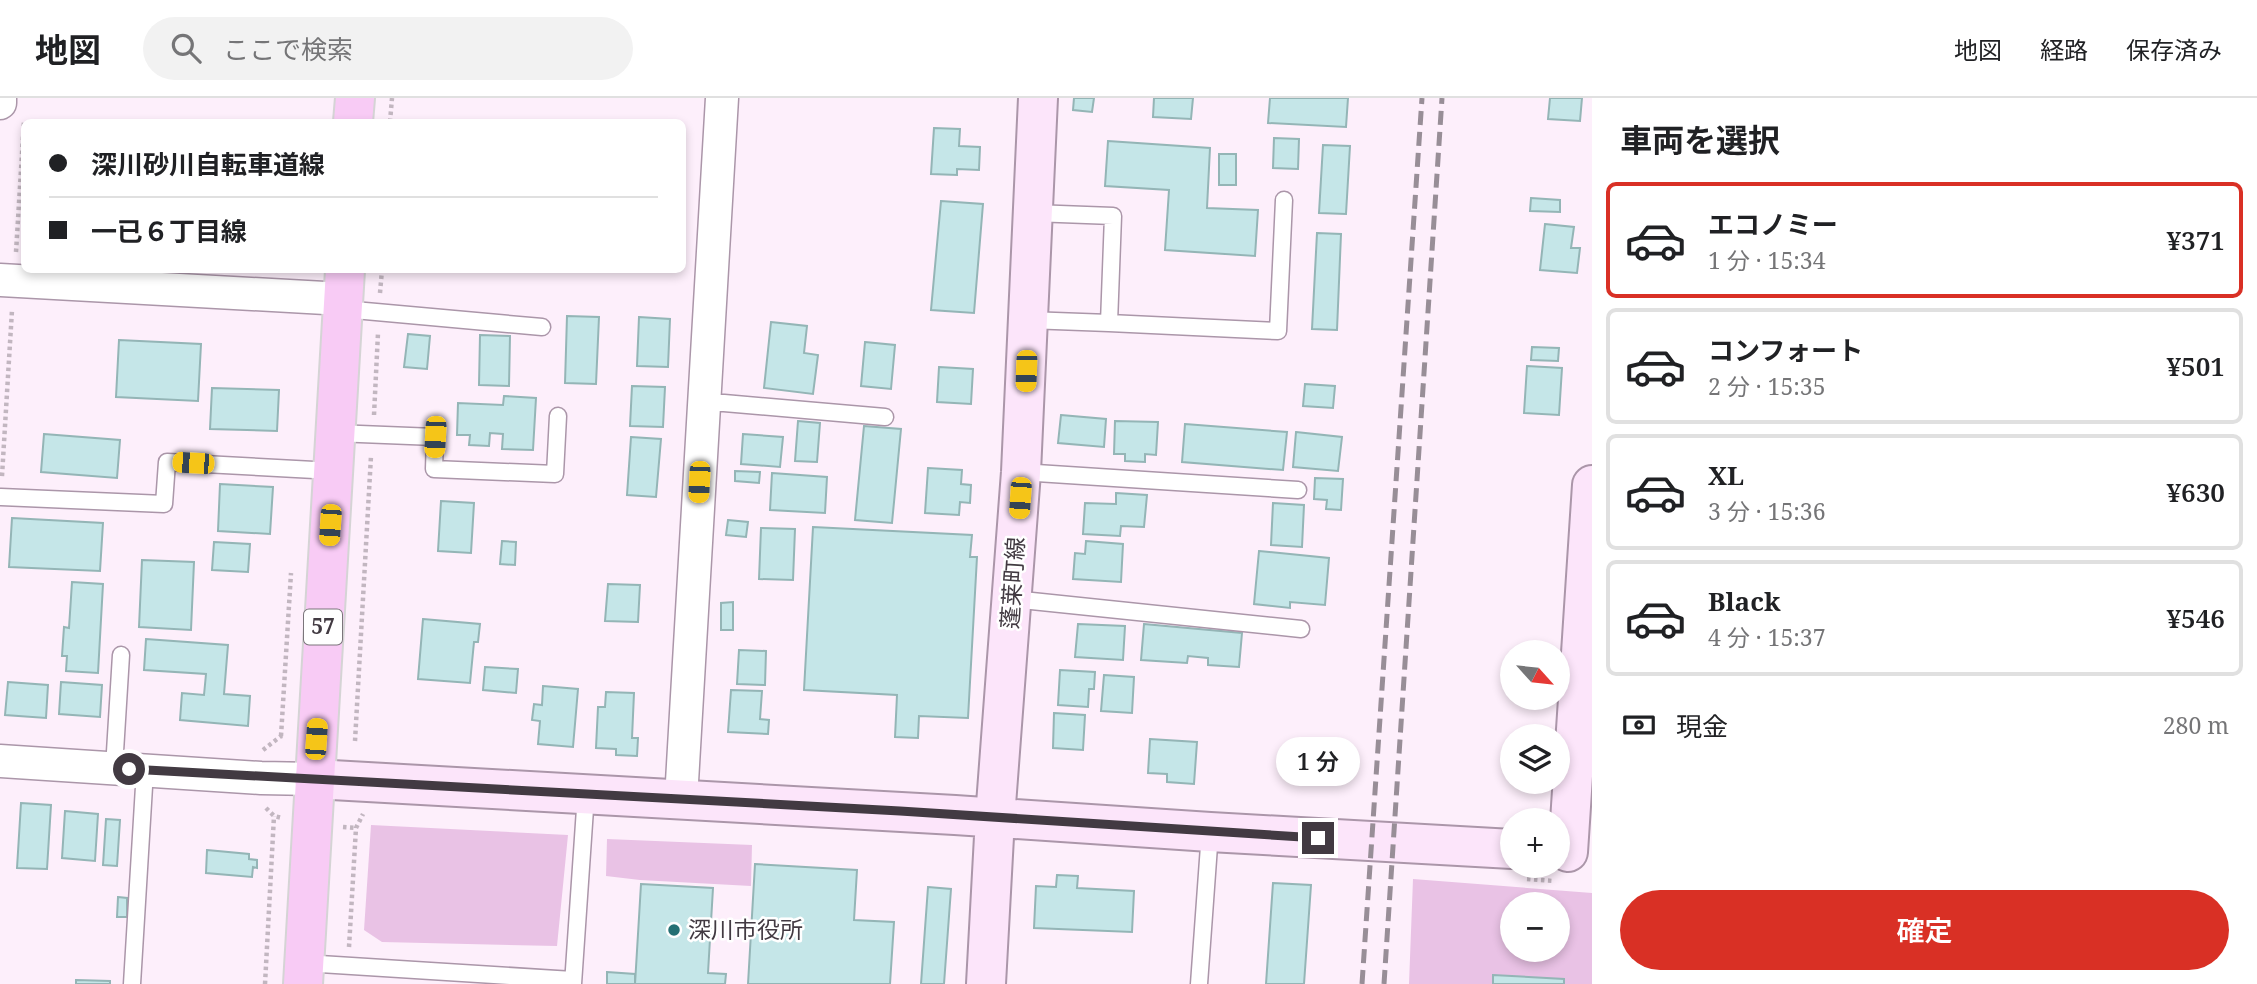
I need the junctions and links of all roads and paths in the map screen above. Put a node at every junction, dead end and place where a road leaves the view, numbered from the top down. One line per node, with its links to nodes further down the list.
1 (355, 98): 5 (main road)
2 (392, 98): 6 (path)
3 (722, 98): 15 (street)
4 (1038, 98): 8 (street, 蓬莱町線)
5 (353, 119)
6 (390, 119)
7 (1284, 200): 13 (lane)
8 (1033, 214): 12 (street, 蓬莱町線); 13 (lane)
9 (379, 273): 11 (path)
10 (0, 280): 11 (street)
11 (352, 298): 14 (lane); 18 (main road, 57); 19 (path)
12 (1028, 320): 13 (lane); 21 (street, 蓬莱町線)
13 (1109, 323)
14 (542, 327)
15 (704, 403): 17 (lane); 33 (street)
16 (558, 416): 19 (lane)
17 (885, 417)
18 (335, 433): 19 (lane); 20 (main road, 57)
19 (373, 435): 28 (path)
20 (333, 471): 24 (lane); 31 (main road, 57)
21 (1021, 472): 23 (lane); 25 (street, 蓬莱町線)
22 (1592, 485): 39 (street)
23 (1298, 490)
24 (1, 496)
25 (1012, 599): 26 (lane); 35 (street, 蓬莱町線)
26 (1301, 629)
27 (121, 655): 30 (lane)
28 (355, 741)
29 (0, 761): 30 (street)
30 (129, 769): 31 (street); 43 (lane)
31 (314, 779): 32 (street); 41 (main road, 57)
32 (586, 794): 33 (street); 42 (lane)
33 (681, 799): 35 (street)
34 (274, 816): 44 (path)
35 (995, 817): 37 (street); 45 (street, 蓬莱町線)
36 (356, 828): 40 (path)
37 (1210, 832): 38 (street); 46 (lane)
38 (1500, 848)
39 (1572, 852)
40 (348, 967): 41 (lane); 42 (lane)
41 (303, 974)
42 (573, 982)
43 (132, 984)
44 (265, 984)
45 (986, 984)
46 (1199, 984)

